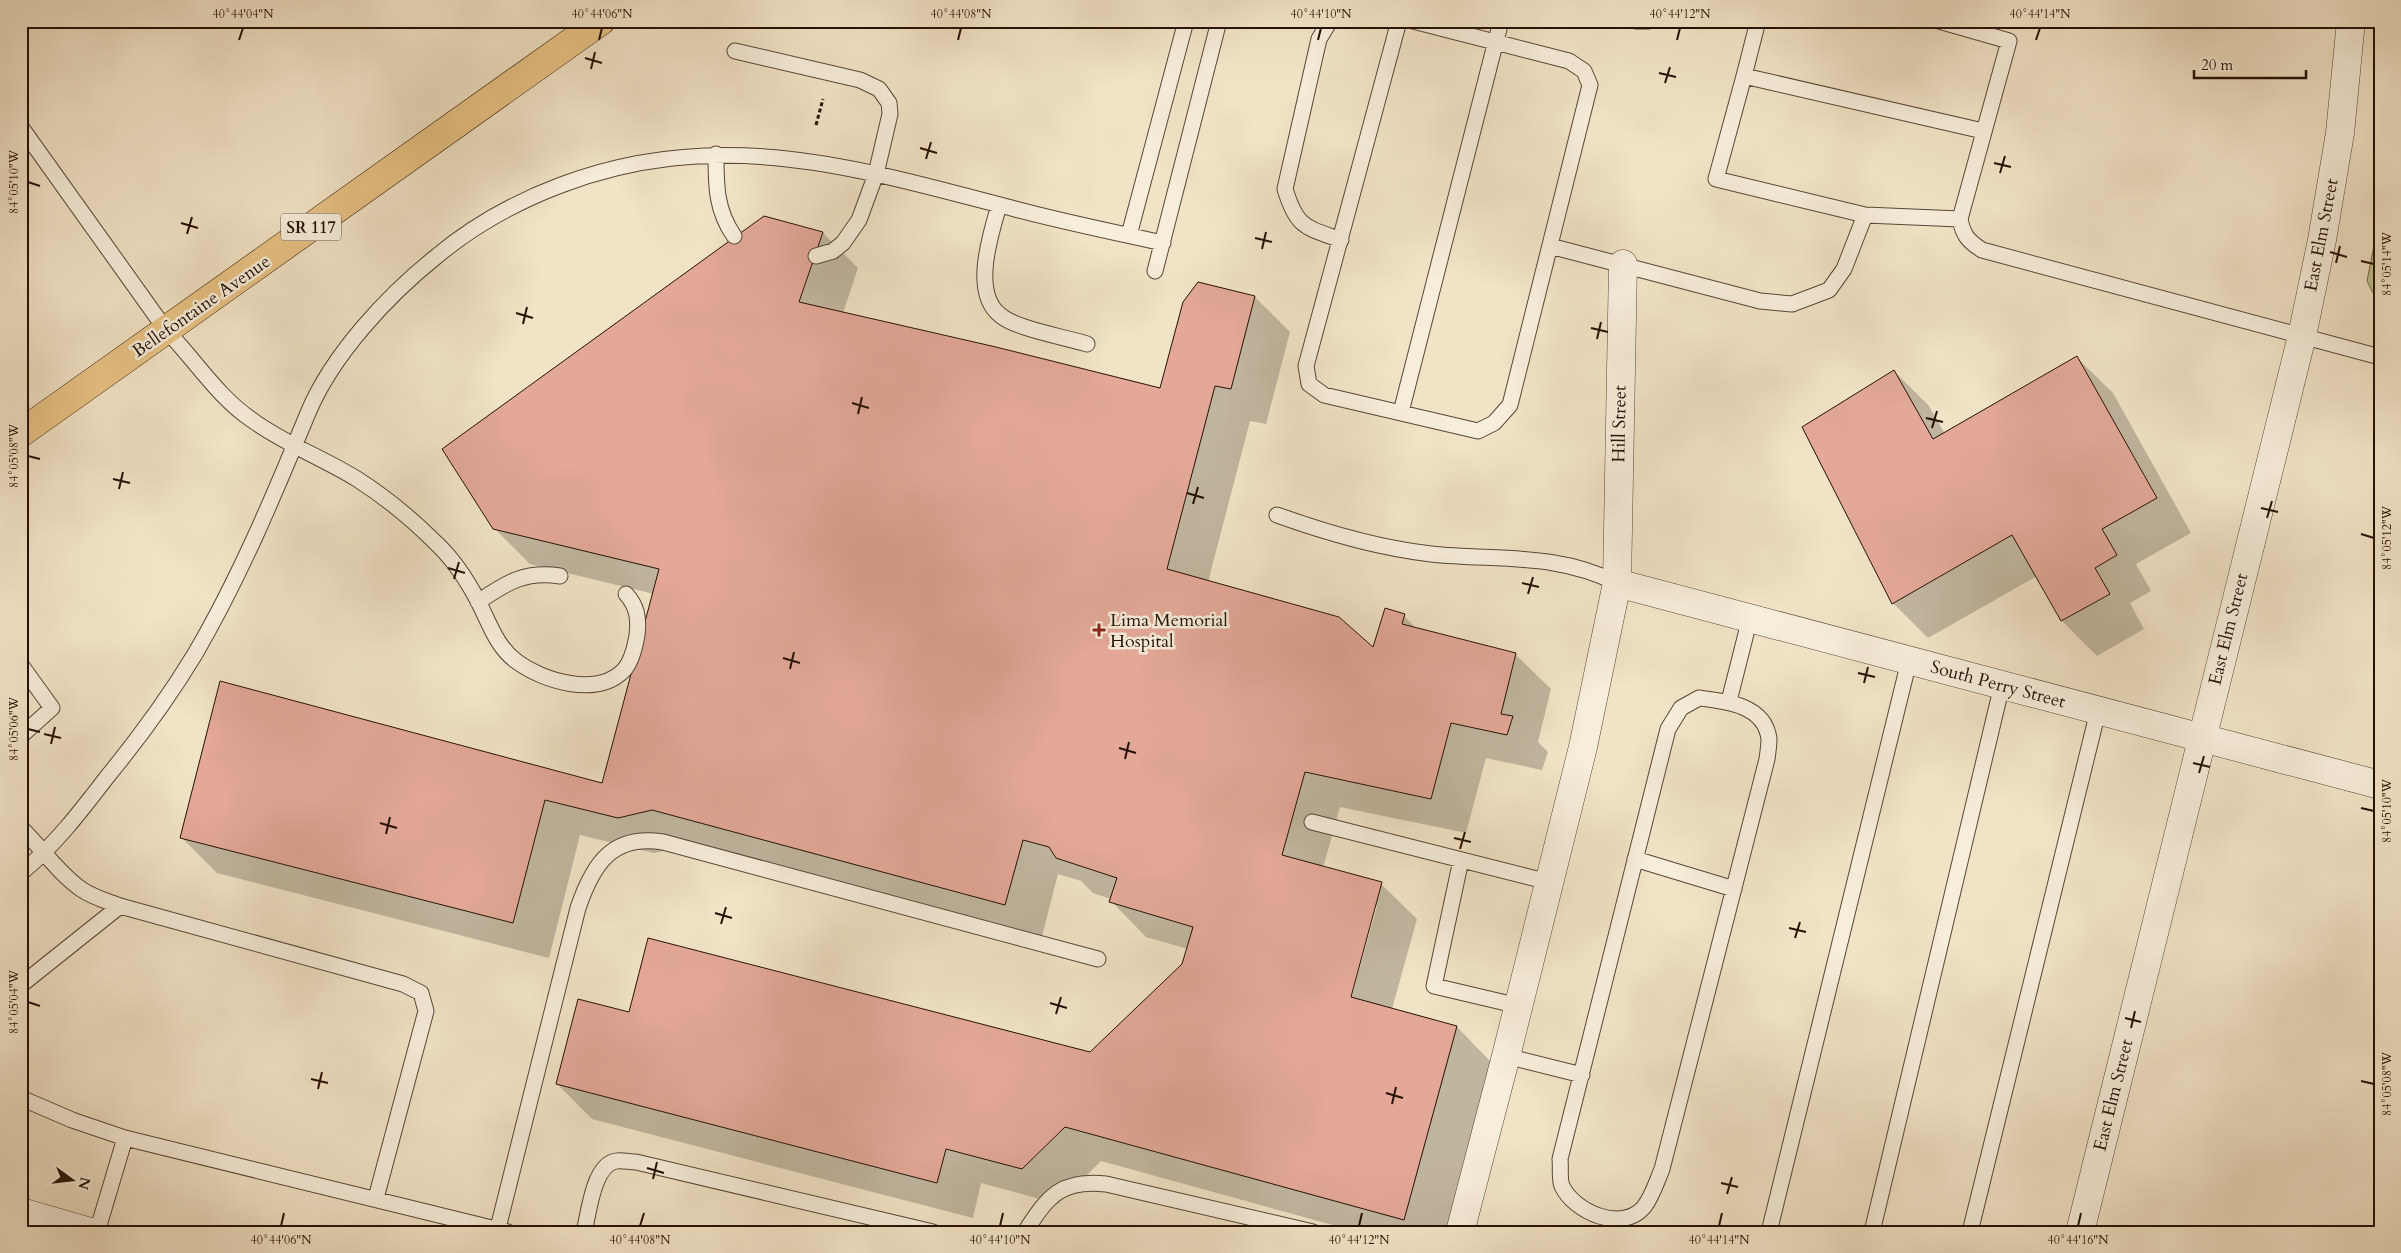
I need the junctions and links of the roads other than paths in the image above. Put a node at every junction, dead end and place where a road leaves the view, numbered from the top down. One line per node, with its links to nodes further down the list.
1 (600, 21): 31 (main road, Bellefontaine Avenue / SR 117)
2 (1186, 21): 24 (lane)
3 (1219, 21): 26 (lane)
4 (1330, 21): 25 (lane)
5 (1399, 21): 25 (lane)
6 (1413, 21): 13 (lane)
7 (1501, 21): 13 (lane)
8 (1635, 21): 9 (lane)
9 (1649, 21)
10 (1758, 21): 15 (lane)
11 (1939, 21): 17 (lane)
12 (2351, 21): 32 (street, East Elm Street)
13 (1496, 41): 27 (lane); 35 (lane)
14 (735, 51): 19 (lane)
15 (1744, 76): 17 (lane); 21 (lane)
16 (21, 127): 31 (lane)
17 (1983, 131): 22 (lane)
18 (716, 154): 19 (lane); 23 (lane); 37 (lane)
19 (876, 174): 20 (lane); 28 (lane)
20 (1000, 205): 24 (lane); 33 (lane)
21 (1865, 215): 22 (lane); 29 (lane)
22 (1960, 219): 32 (lane)
23 (734, 236)
24 (1129, 236): 26 (lane)
25 (1341, 240): 35 (lane)
26 (1163, 244): 30 (lane)
27 (1550, 246): 29 (lane); 35 (lane)
28 (816, 256)
29 (1623, 264): 40 (street, Hill Street)
30 (1155, 270)
31 (166, 330): 36 (main road, Bellefontaine Avenue / SR 117); 37 (lane)
32 (2302, 336): 34 (lane); 50 (street, East Elm Street)
33 (1087, 344)
34 (2380, 356)
35 (1401, 412)
36 (21, 434)
37 (295, 448): 42 (lane); 54 (lane)
38 (1277, 515): 40 (lane)
39 (560, 576): 42 (lane)
40 (1617, 583): 43 (street, South Perry Street); 58 (street, Hill Street)
41 (626, 594): 42 (lane)
42 (478, 602)
43 (1750, 618): 44 (street, South Perry Street); 47 (lane)
44 (1909, 660): 46 (street, South Perry Street); 78 (lane)
45 (21, 665): 49 (lane)
46 (2002, 685): 48 (street, South Perry Street); 79 (lane)
47 (1730, 701): 55 (lane); 59 (lane)
48 (2098, 711): 50 (street, South Perry Street); 80 (lane)
49 (21, 736)
50 (2200, 738): 51 (street, South Perry Street); 81 (street, East Elm Street)
51 (2380, 785)
52 (1312, 822): 56 (lane)
53 (21, 828): 54 (lane)
54 (46, 853): 57 (lane); 60 (lane)
55 (1635, 859): 59 (lane); 65 (lane)
56 (1461, 860): 58 (lane); 63 (lane)
57 (21, 873)
58 (1549, 882): 63 (street, Hill Street)
59 (1734, 889): 65 (lane)
60 (120, 906): 62 (lane); 68 (lane)
61 (1098, 959): 70 (lane)
62 (21, 985)
63 (1519, 1006): 64 (street, Hill Street)
64 (1506, 1056): 65 (lane); 77 (street, Hill Street)
65 (1582, 1075)
66 (21, 1098): 67 (lane)
67 (125, 1138): 68 (lane); 72 (lane)
68 (376, 1198): 70 (lane)
69 (21, 1212): 71 (street)
70 (501, 1231)
71 (90, 1232)
72 (97, 1232)
73 (584, 1232): 74 (lane)
74 (933, 1232)
75 (1025, 1232): 76 (lane)
76 (1313, 1232)
77 (1460, 1232)
78 (1768, 1232)
79 (1872, 1232)
80 (1970, 1232)
81 (2080, 1232)

